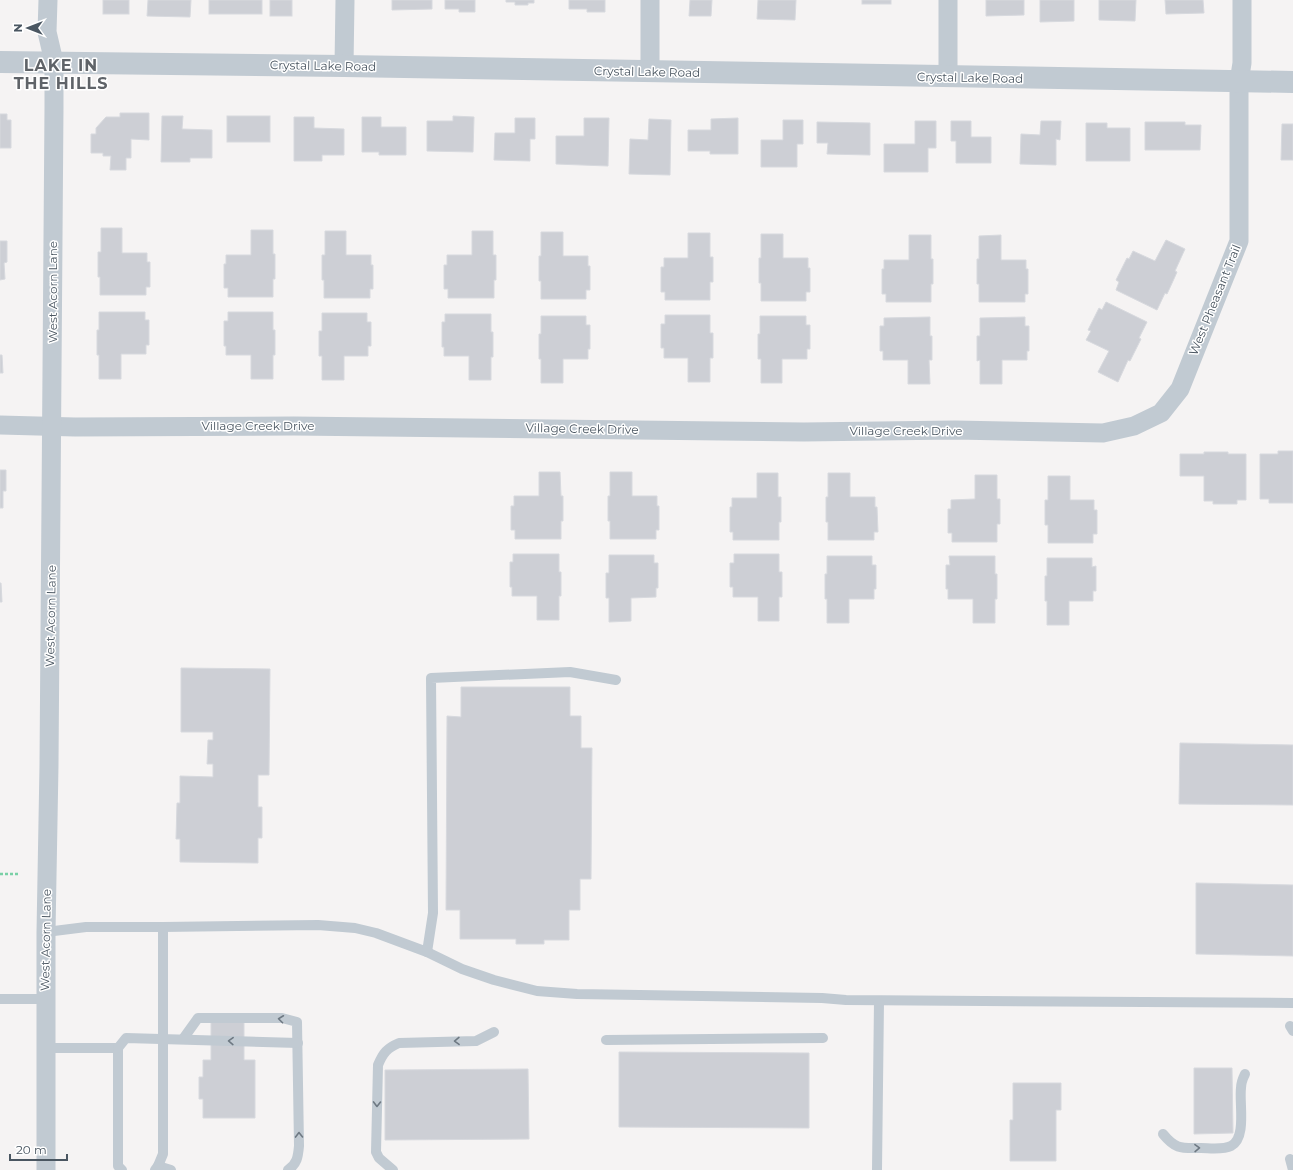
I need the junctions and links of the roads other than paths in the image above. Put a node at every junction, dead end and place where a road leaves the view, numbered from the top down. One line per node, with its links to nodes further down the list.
1 (48, 0): 7 (street, West Acorn Lane)
2 (345, 0): 8 (street)
3 (650, 0): 9 (street)
4 (948, 0): 10 (street)
5 (1242, 0): 11 (street, West Pheasant Trail)
6 (0, 62): 7 (street, Crystal Lake Road)
7 (54, 62): 8 (street, Crystal Lake Road); 15 (street, West Acorn Lane)
8 (344, 66): 9 (street, Crystal Lake Road)
9 (650, 72): 10 (street, Crystal Lake Road)
10 (948, 77): 11 (street, Crystal Lake Road)
11 (1239, 82): 12 (street, Crystal Lake Road); 13 (street, West Pheasant Trail)
12 (1293, 82)
13 (1161, 412): 15 (street, Village Creek Drive)
14 (0, 425): 15 (street, Village Creek Drive)
15 (52, 426): 18 (street, West Acorn Lane)
16 (616, 680): 19 (lane)
17 (163, 928): 18 (lane); 19 (lane); 26 (lane)
18 (46, 932): 21 (street, West Acorn Lane)
19 (427, 952): 22 (lane)
20 (0, 999): 21 (lane)
21 (46, 999): 30 (street, West Acorn Lane)
22 (879, 1000): 23 (lane); 41 (lane)
23 (1293, 1003)
24 (494, 1032): 40 (lane, one-way to 40)
25 (823, 1038): 28 (lane)
26 (163, 1039): 27 (lane); 31 (lane); 35 (lane)
27 (183, 1039): 29 (lane, one-way to 27); 29 (lane, one-way to 27)
28 (606, 1040)
29 (298, 1043): 39 (lane, one-way to 29)
30 (47, 1048): 31 (lane); 36 (street, West Acorn Lane)
31 (118, 1048): 37 (lane)
32 (1245, 1074): 33 (lane, one-way to 32)
33 (1163, 1134)
34 (1290, 1158): 42 (lane)
35 (157, 1168): 38 (lane)
36 (46, 1170)
37 (122, 1170)
38 (171, 1170)
39 (288, 1170)
40 (394, 1170)
41 (877, 1170)
42 (1293, 1170)

